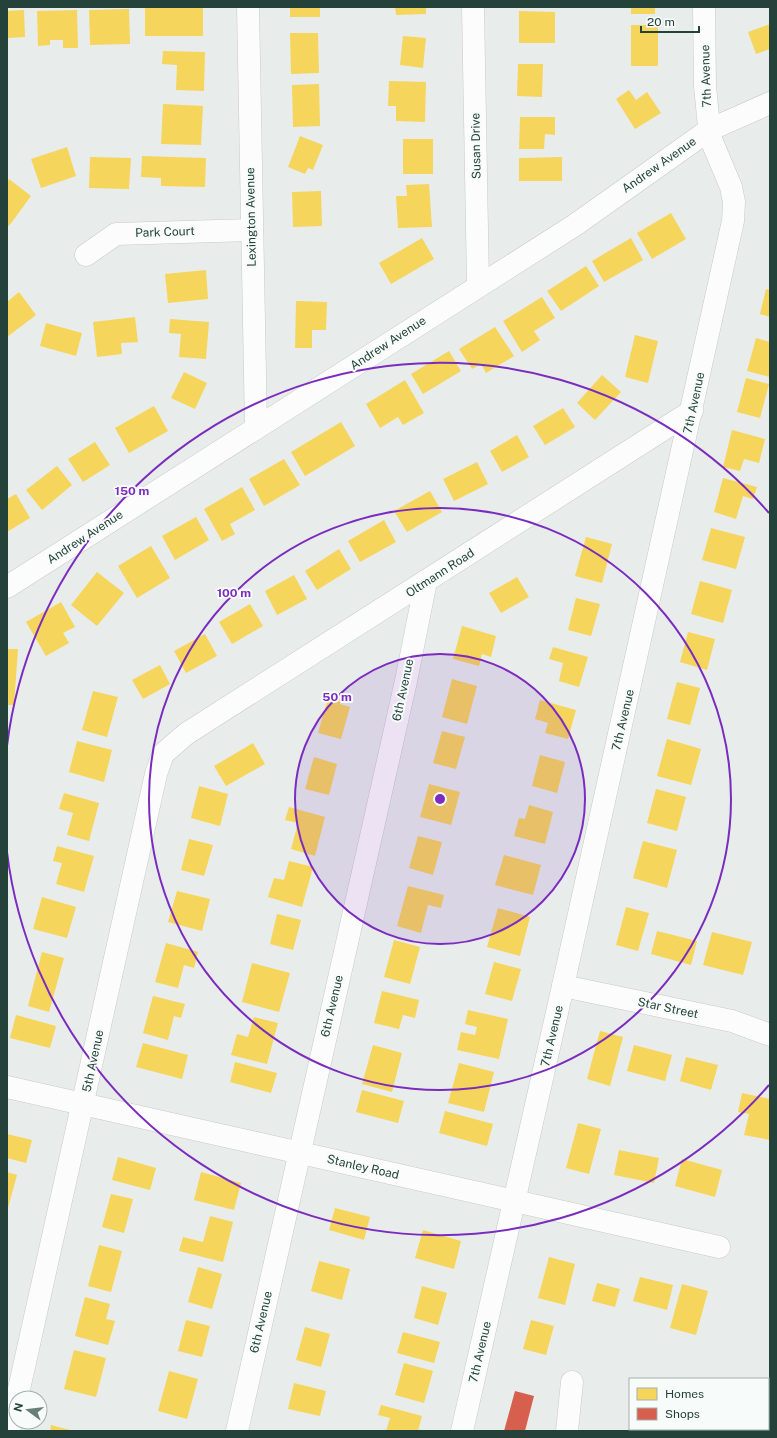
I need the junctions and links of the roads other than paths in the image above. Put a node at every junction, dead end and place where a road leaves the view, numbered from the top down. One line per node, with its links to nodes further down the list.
1 (248, 7): 6 (street, Lexington Avenue)
2 (473, 7): 8 (street, Susan Drive)
3 (704, 7): 5 (street, 7th Avenue)
4 (770, 103): 5 (street, Andrew Avenue)
5 (709, 130): 8 (street, Andrew Avenue); 9 (street, 7th Avenue)
6 (251, 230): 7 (street, Park Court); 10 (street, Lexington Avenue)
7 (86, 255)
8 (478, 285): 10 (street, Andrew Avenue)
9 (692, 411): 11 (street, Oltmann Road); 14 (street, 7th Avenue)
10 (256, 428): 12 (street, Andrew Avenue)
11 (426, 581): 13 (street, Oltmann Road); 18 (street, 6th Avenue)
12 (7, 587)
13 (186, 734): 17 (street, 5th Avenue)
14 (564, 986): 15 (street, Star Street); 19 (street, 7th Avenue)
15 (770, 1035)
16 (7, 1087): 17 (street, Stanley Road)
17 (83, 1103): 18 (street, Stanley Road); 22 (street, 5th Avenue)
18 (299, 1153): 19 (street, Stanley Road); 23 (street, 6th Avenue)
19 (515, 1201): 20 (street, Stanley Road); 24 (street, 7th Avenue)
20 (719, 1248)
21 (572, 1382): 25 (street)
22 (19, 1390)
23 (236, 1431)
24 (462, 1431)
25 (567, 1431)

